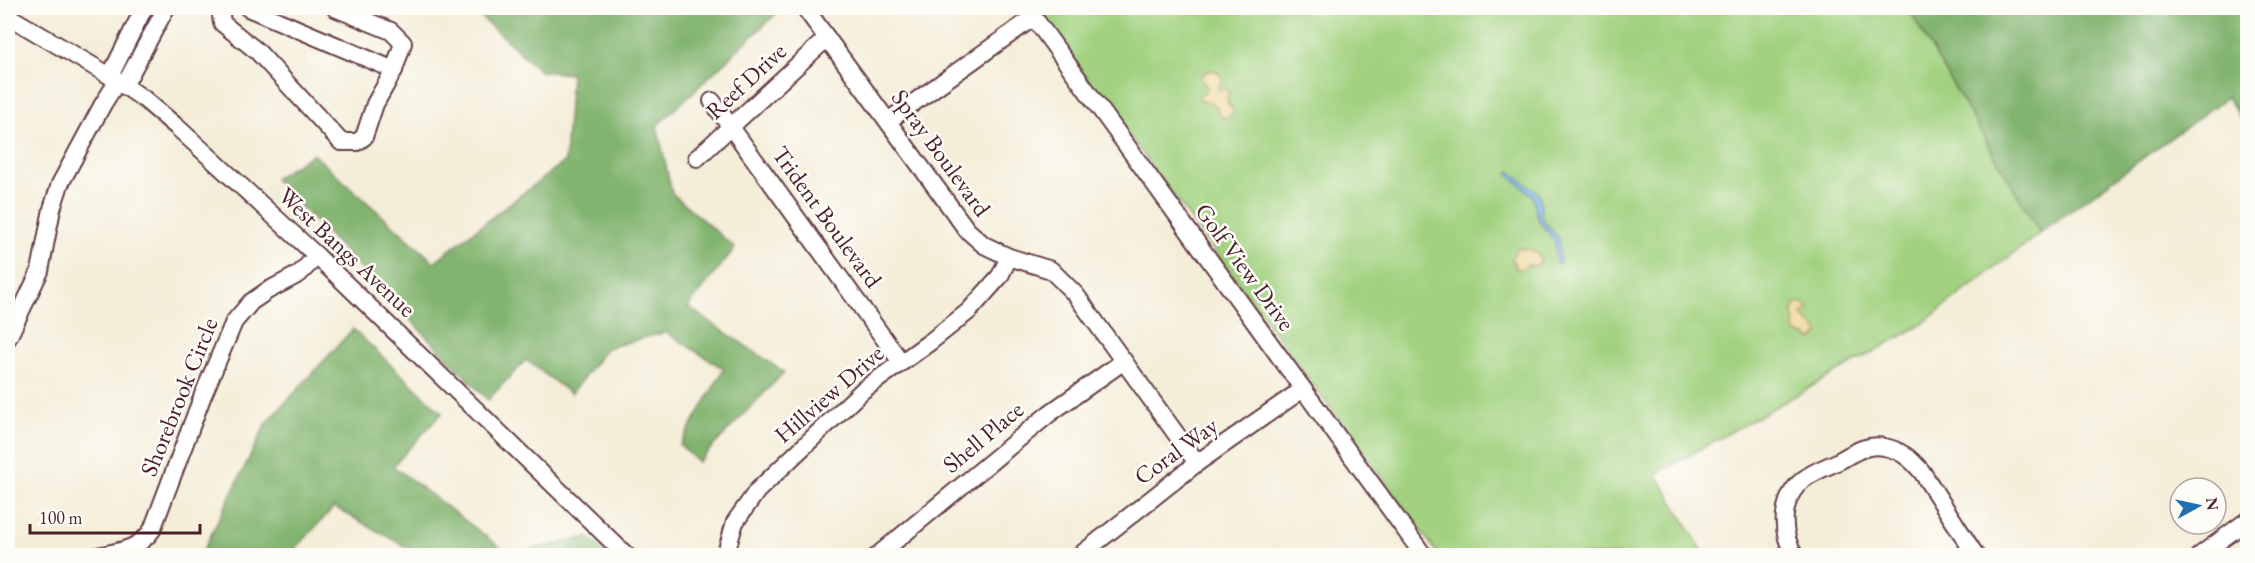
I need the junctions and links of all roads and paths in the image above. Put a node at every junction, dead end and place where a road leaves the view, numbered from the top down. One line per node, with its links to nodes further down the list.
1 (144, 8): 11 (street)
2 (166, 8): 11 (street)
3 (220, 8): 10 (street)
4 (248, 8): 10 (street)
5 (335, 8): 10 (street)
6 (804, 8): 9 (street, Spray Boulevard)
7 (1031, 12): 13 (street); 21 (street, Golf View Drive)
8 (8, 16): 11 (street, West Bangs Avenue)
9 (827, 38): 13 (street, Spray Boulevard); 14 (street, Reef Drive)
10 (394, 70)
11 (117, 81): 16 (street, West Bangs Avenue); 18 (street)
12 (712, 101): 14 (street, Trident Boulevard)
13 (888, 121): 17 (street, Spray Boulevard)
14 (731, 127): 15 (street, Reef Drive); 20 (street, Trident Boulevard)
15 (697, 158)
16 (317, 256): 25 (street, Shorebrook Circle); 26 (street, West Bangs Avenue)
17 (1009, 257): 19 (street, Spray Boulevard); 20 (street, Hillview Drive)
18 (8, 338)
19 (1124, 361): 22 (street, Spray Boulevard); 27 (street, Shell Place)
20 (902, 362): 24 (street, Hillview Drive)
21 (1303, 389): 22 (street, Coral Way); 29 (street, Golf View Drive)
22 (1197, 463): 28 (street, Coral Way)
23 (2247, 520): 32 (street)
24 (729, 554)
25 (97, 555)
26 (627, 555)
27 (877, 555)
28 (1079, 555)
29 (1424, 555)
30 (1795, 555): 31 (street)
31 (1976, 555)
32 (2199, 555)

